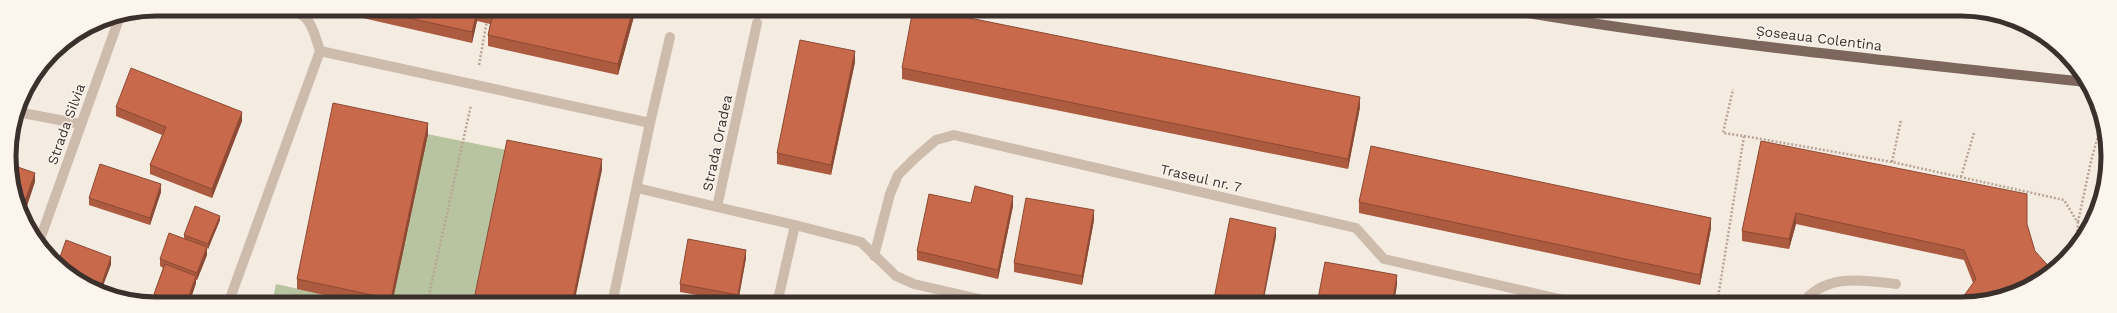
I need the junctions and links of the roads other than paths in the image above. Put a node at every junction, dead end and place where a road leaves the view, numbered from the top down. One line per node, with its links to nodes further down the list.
1 (304, 16): 6 (street)
2 (1550, 16): 7 (main road, Șoseaua Colentina)
3 (118, 21): 10 (street, Strada Silvia)
4 (757, 23): 12 (street, Strada Oradea)
5 (670, 37): 9 (street)
6 (320, 51): 9 (street); 17 (street)
7 (2079, 81)
8 (23, 113): 10 (street)
9 (650, 123): 11 (street)
10 (81, 124): 14 (street, Strada Silvia)
11 (637, 188): 12 (street); 18 (street)
12 (717, 207): 13 (street, Strada Oradea)
13 (795, 225): 15 (street, Strada Oradea); 19 (street)
14 (41, 236)
15 (874, 256): 20 (street, Strada Oradea); 21 (street, Traseul nr. 7)
16 (1896, 284): 22 (street)
17 (231, 297)
18 (614, 297)
19 (779, 297)
20 (970, 297)
21 (1550, 297)
22 (1809, 297)

